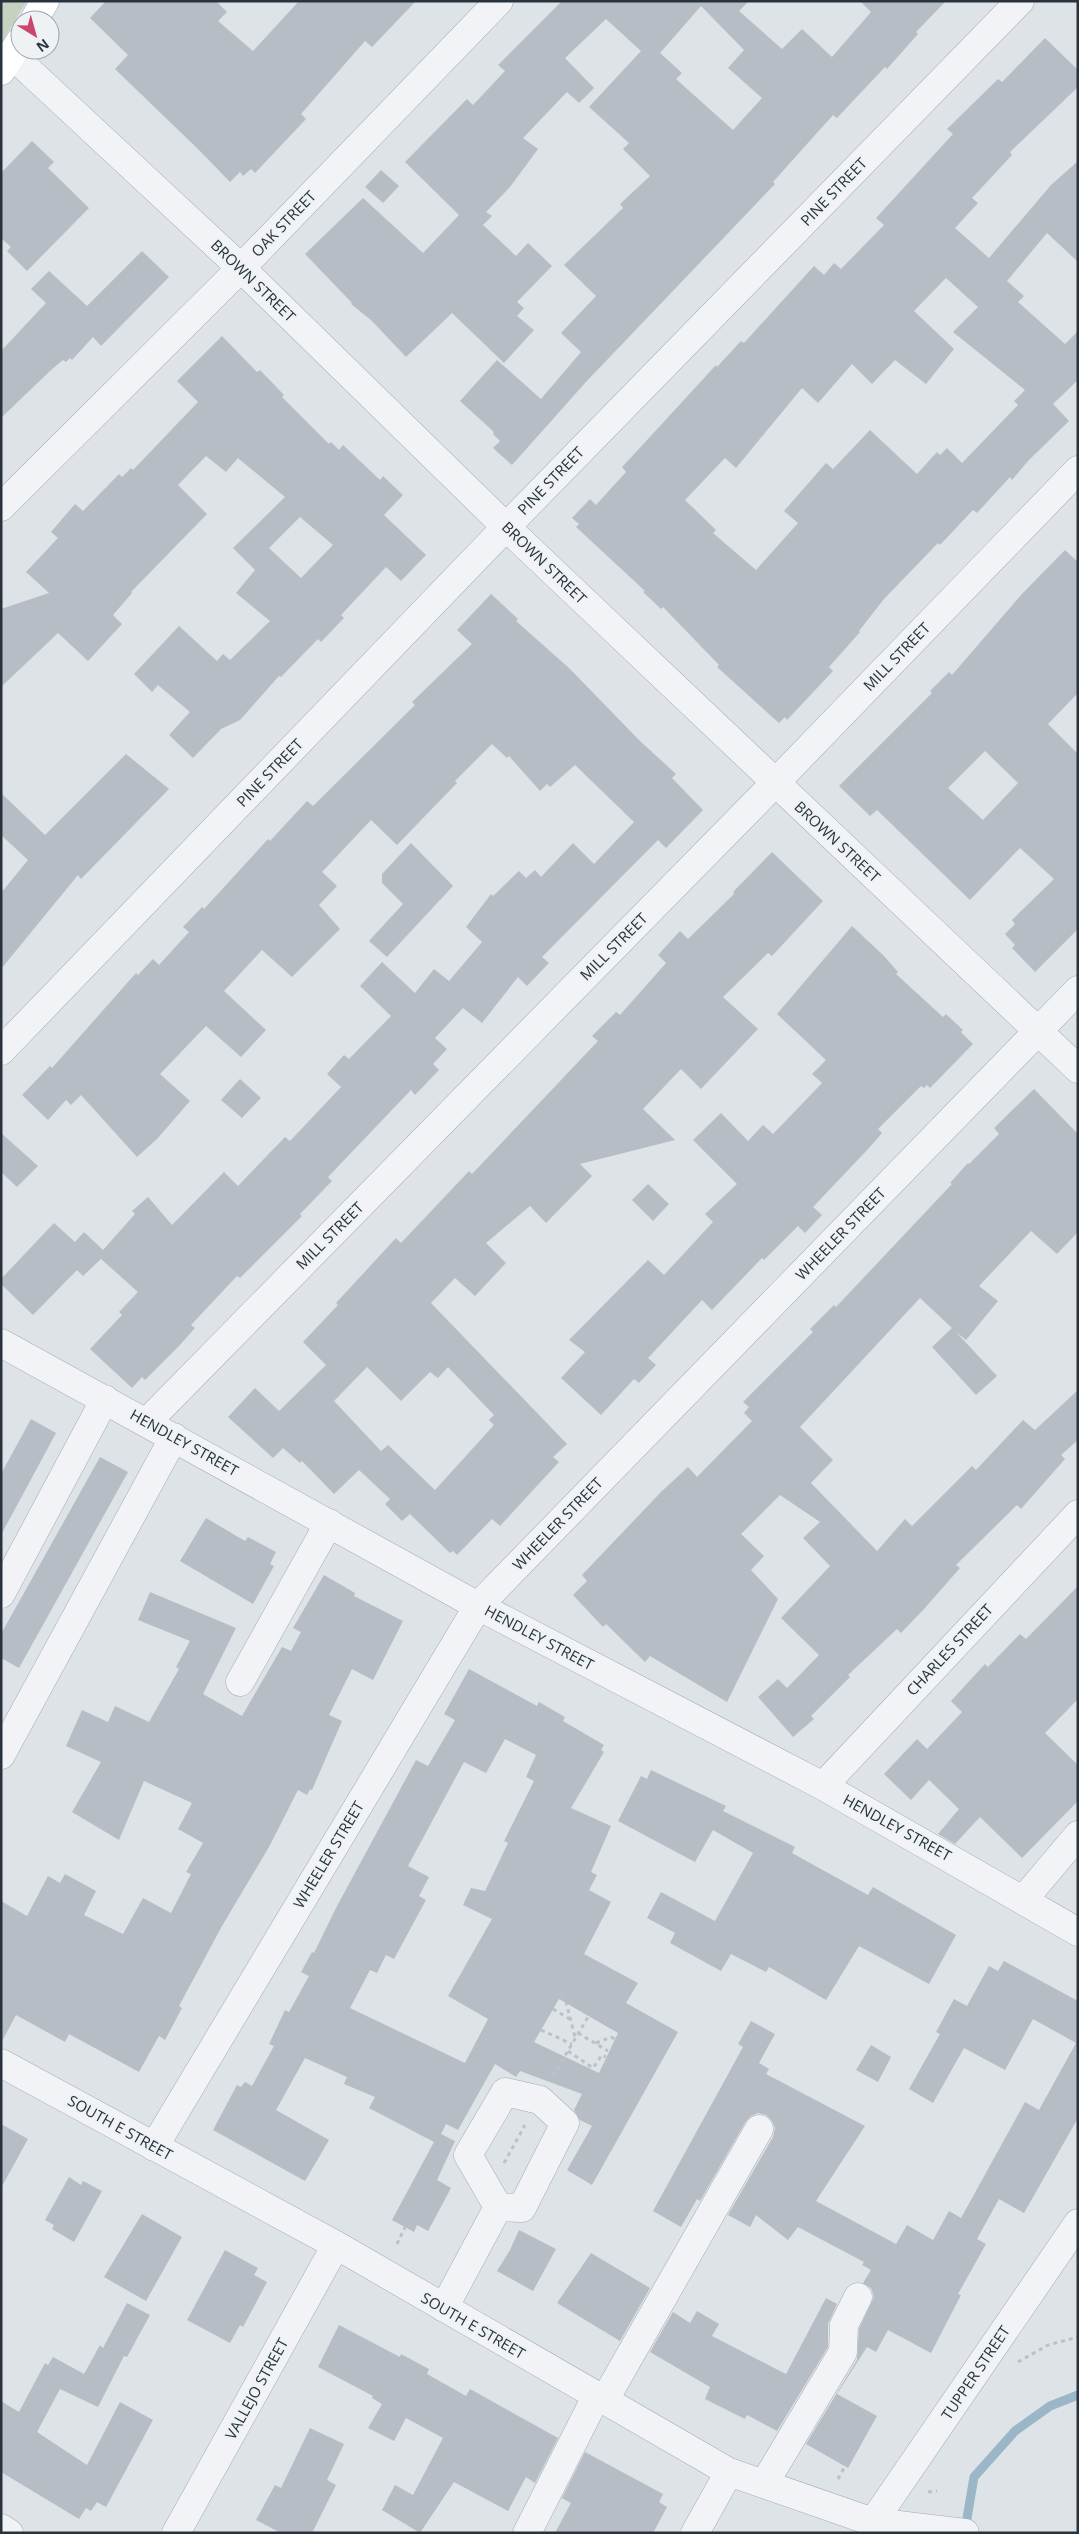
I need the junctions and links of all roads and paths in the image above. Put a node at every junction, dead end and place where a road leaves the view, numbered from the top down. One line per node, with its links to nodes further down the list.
1 (499, 1): 4 (street, OAK STREET)
2 (1020, 1): 7 (street, PINE STREET)
3 (15, 60): 4 (street, BROWN STREET)
4 (241, 268): 6 (street, OAK STREET); 7 (street, BROWN STREET)
5 (1078, 470): 8 (street, MILL STREET)
6 (1, 507)
7 (506, 528): 8 (street, BROWN STREET); 11 (street, PINE STREET)
8 (775, 783): 10 (street, BROWN STREET); 15 (street, MILL STREET)
9 (1078, 990): 10 (street, WHEELER STREET)
10 (1039, 1031): 12 (street, BROWN STREET); 20 (street, WHEELER STREET)
11 (1, 1051)
12 (1078, 1069)
13 (1, 1343): 14 (street, HENDLEY STREET)
14 (105, 1399): 15 (street, HENDLEY STREET); 19 (street)
15 (147, 1422): 16 (street, HENDLEY STREET)
16 (174, 1437): 18 (street, HENDLEY STREET); 22 (street)
17 (1078, 1514): 23 (street, CHARLES STREET)
18 (329, 1523): 20 (street, HENDLEY STREET); 21 (street)
19 (1, 1594)
20 (478, 1606): 23 (street, HENDLEY STREET); 44 (street, WHEELER STREET)
21 (240, 1682)
22 (1, 1755)
23 (823, 1786): 25 (street, HENDLEY STREET)
24 (1078, 1836): 25 (street)
25 (1024, 1899): 26 (street, HENDLEY STREET)
26 (1078, 1932)
27 (561, 1995): 30 (path)
28 (553, 2009): 30 (path)
29 (588, 2017): 32 (path)
30 (570, 2020): 33 (path)
31 (541, 2030): 35 (path)
32 (578, 2033): 33 (path); 36 (path)
33 (576, 2038): 35 (path)
34 (615, 2038): 36 (path)
35 (572, 2044): 37 (path)
36 (595, 2044): 38 (path)
37 (568, 2051): 39 (path); 41 (path)
38 (608, 2051)
39 (606, 2056)
40 (1, 2063): 44 (street, SOUTH E STREET)
41 (550, 2082)
42 (527, 2122): 45 (path)
43 (759, 2129): 55 (street)
44 (154, 2146): 50 (street, SOUTH E STREET)
45 (502, 2166)
46 (498, 2207): 52 (street)
47 (1078, 2223): 62 (street, TUPPER STREET)
48 (406, 2227): 49 (path)
49 (397, 2244)
50 (336, 2245): 52 (street, SOUTH E STREET); 65 (street, VALLEJO STREET)
51 (858, 2297): 59 (street)
52 (444, 2308): 55 (street, SOUTH E STREET)
53 (1078, 2337): 54 (path)
54 (1010, 2366)
55 (600, 2399): 57 (street, SOUTH E STREET); 66 (street)
56 (845, 2466): 58 (path)
57 (729, 2472): 59 (street, SOUTH E STREET); 67 (street)
58 (838, 2479)
59 (764, 2484): 62 (street, SOUTH E STREET)
60 (937, 2491): 61 (path)
61 (928, 2492)
62 (876, 2526): 68 (street, SOUTH E STREET)
63 (1, 2528): 64 (street)
64 (9, 2533)
65 (176, 2533)
66 (527, 2533)
67 (694, 2533)
68 (965, 2533)

